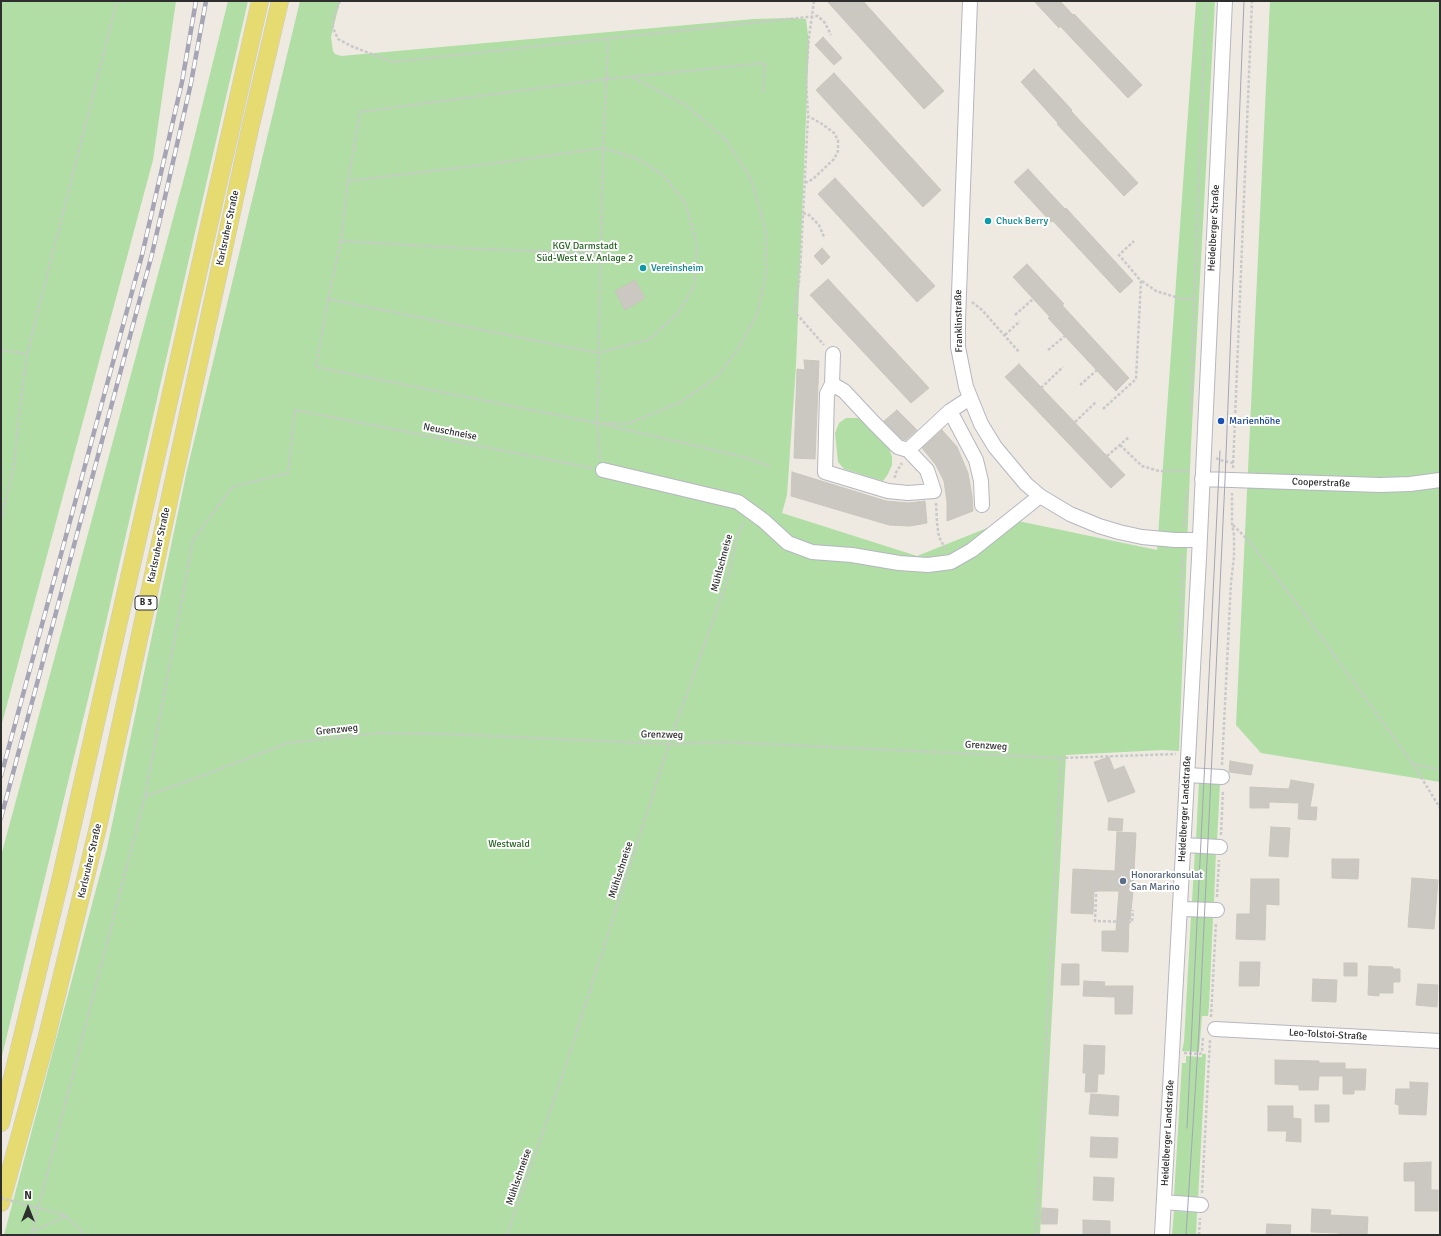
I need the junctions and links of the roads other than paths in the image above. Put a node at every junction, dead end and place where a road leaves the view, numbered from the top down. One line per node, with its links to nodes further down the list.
1 (260, 1): 25 (main road, Karlsruher Straße / B 3)
2 (280, 1): 27 (main road, Karlsruher Straße / B 3)
3 (970, 1): 7 (street, Franklinstraße)
4 (1225, 1): 10 (street, Heidelberger Straße)
5 (833, 354): 6 (street)
6 (832, 384): 9 (street); 9 (street)
7 (970, 398): 8 (street); 14 (street, Franklinstraße)
8 (950, 411): 9 (street); 15 (street)
9 (908, 450)
10 (1203, 455): 12 (street, Heidelberger Landstraße)
11 (603, 470): 14 (street)
12 (1195, 479): 13 (street, Cooperstraße); 16 (street, Heidelberger Landstraße)
13 (1440, 480)
14 (1040, 496): 16 (street, Franklinstraße)
15 (982, 505)
16 (1200, 540): 17 (street, Heidelberger Landstraße)
17 (1187, 775): 18 (street); 19 (street, Heidelberger Landstraße)
18 (1222, 777)
19 (1184, 845): 20 (street); 21 (street, Heidelberger Landstraße)
20 (1220, 847)
21 (1180, 909): 22 (street); 26 (street, Heidelberger Landstraße)
22 (1217, 910)
23 (1210, 1029): 24 (street, Leo-Tolstoi-Straße)
24 (1440, 1041)
25 (1, 1123)
26 (1164, 1202): 28 (street); 29 (street, Heidelberger Landstraße)
27 (1, 1203)
28 (1201, 1205)
29 (1162, 1235)

